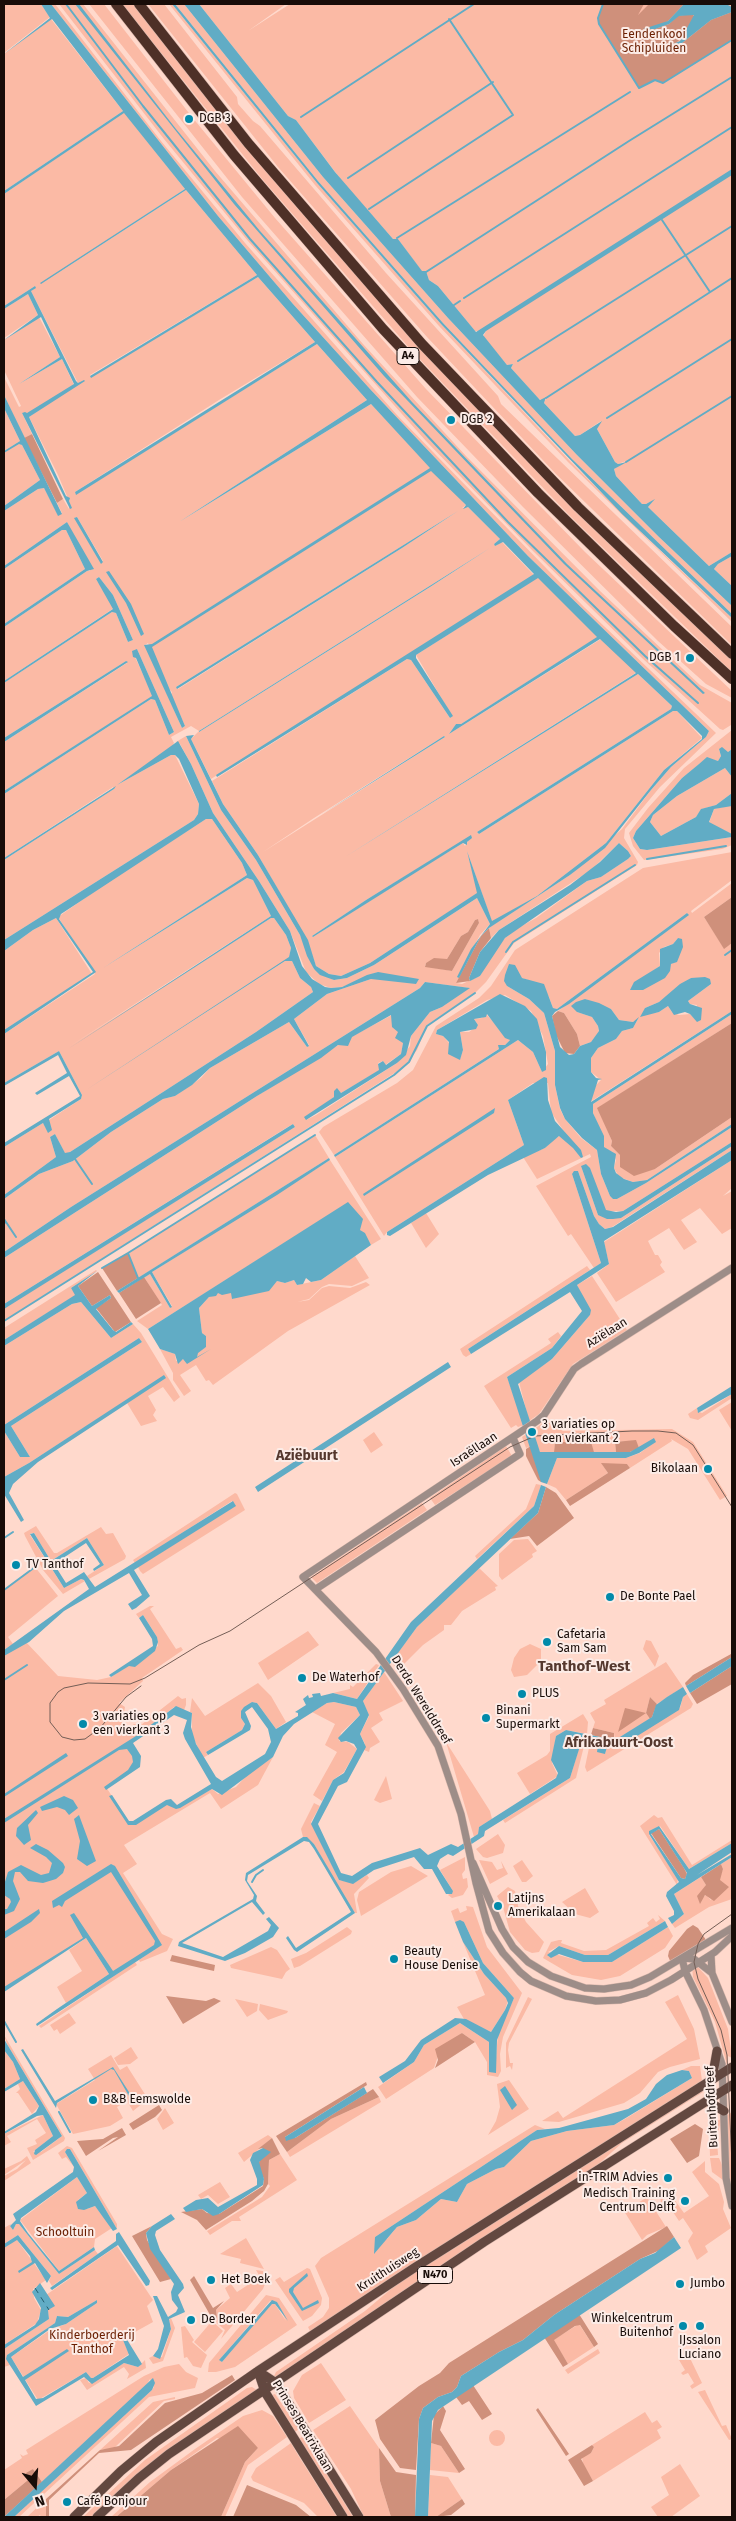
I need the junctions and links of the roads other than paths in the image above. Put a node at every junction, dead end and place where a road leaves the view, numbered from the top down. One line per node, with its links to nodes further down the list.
1 (116, 4): 4 (highway, A4)
2 (139, 4): 3 (highway, A4)
3 (732, 654)
4 (732, 679)
5 (732, 1268): 6 (street, Aziëlaan)
6 (513, 1438): 7 (street, Israëllaan); 8 (street, Israëllaan)
7 (303, 1577): 8 (street, Derde Werelddreef)
8 (316, 1590): 9 (street, Derde Werelddreef)
9 (473, 1863): 13 (street, Derde Werelddreef); 17 (street, Derde Werelddreef)
10 (732, 1928): 13 (street, Derde Werelddreef)
11 (732, 1936): 12 (street, Derde Werelddreef)
12 (711, 1954): 14 (street, Derde Werelddreef); 16 (street)
13 (682, 1958): 14 (street); 15 (street, Buitenhofdreef)
14 (699, 1962): 15 (street, Derde Werelddreef); 16 (street)
15 (685, 1971): 17 (street, Derde Werelddreef); 18 (street, Buitenhofdreef)
16 (712, 1973): 19 (street)
17 (671, 1980): 18 (street)
18 (691, 1982): 20 (street, Buitenhofdreef)
19 (732, 2022)
20 (716, 2051): 22 (street, Buitenhofdreef); 23 (main road)
21 (732, 2067): 22 (main road, Kruithuisweg / N470)
22 (723, 2073): 23 (main road, Kruithuisweg / N470); 25 (street, Buitenhofdreef)
23 (712, 2080): 29 (main road, Kruithuisweg / N470)
24 (732, 2085): 25 (main road, N470)
25 (724, 2090): 26 (main road, N470); 27 (street, Buitenhofdreef)
26 (707, 2101): 27 (main road); 30 (main road, N470)
27 (724, 2111): 28 (street, Buitenhofdreef)
28 (732, 2206)
29 (258, 2371): 30 (main road, Prinses Beatrixlaan); 31 (main road, Prinses Beatrixlaan); 32 (main road, Kruithuisweg / N470)
30 (276, 2383): 31 (main road, N470); 35 (main road, Prinses Beatrixlaan)
31 (265, 2392): 33 (main road, N470); 34 (main road, Prinses Beatrixlaan)
32 (74, 2517)
33 (97, 2517)
34 (343, 2517)
35 (359, 2517)

